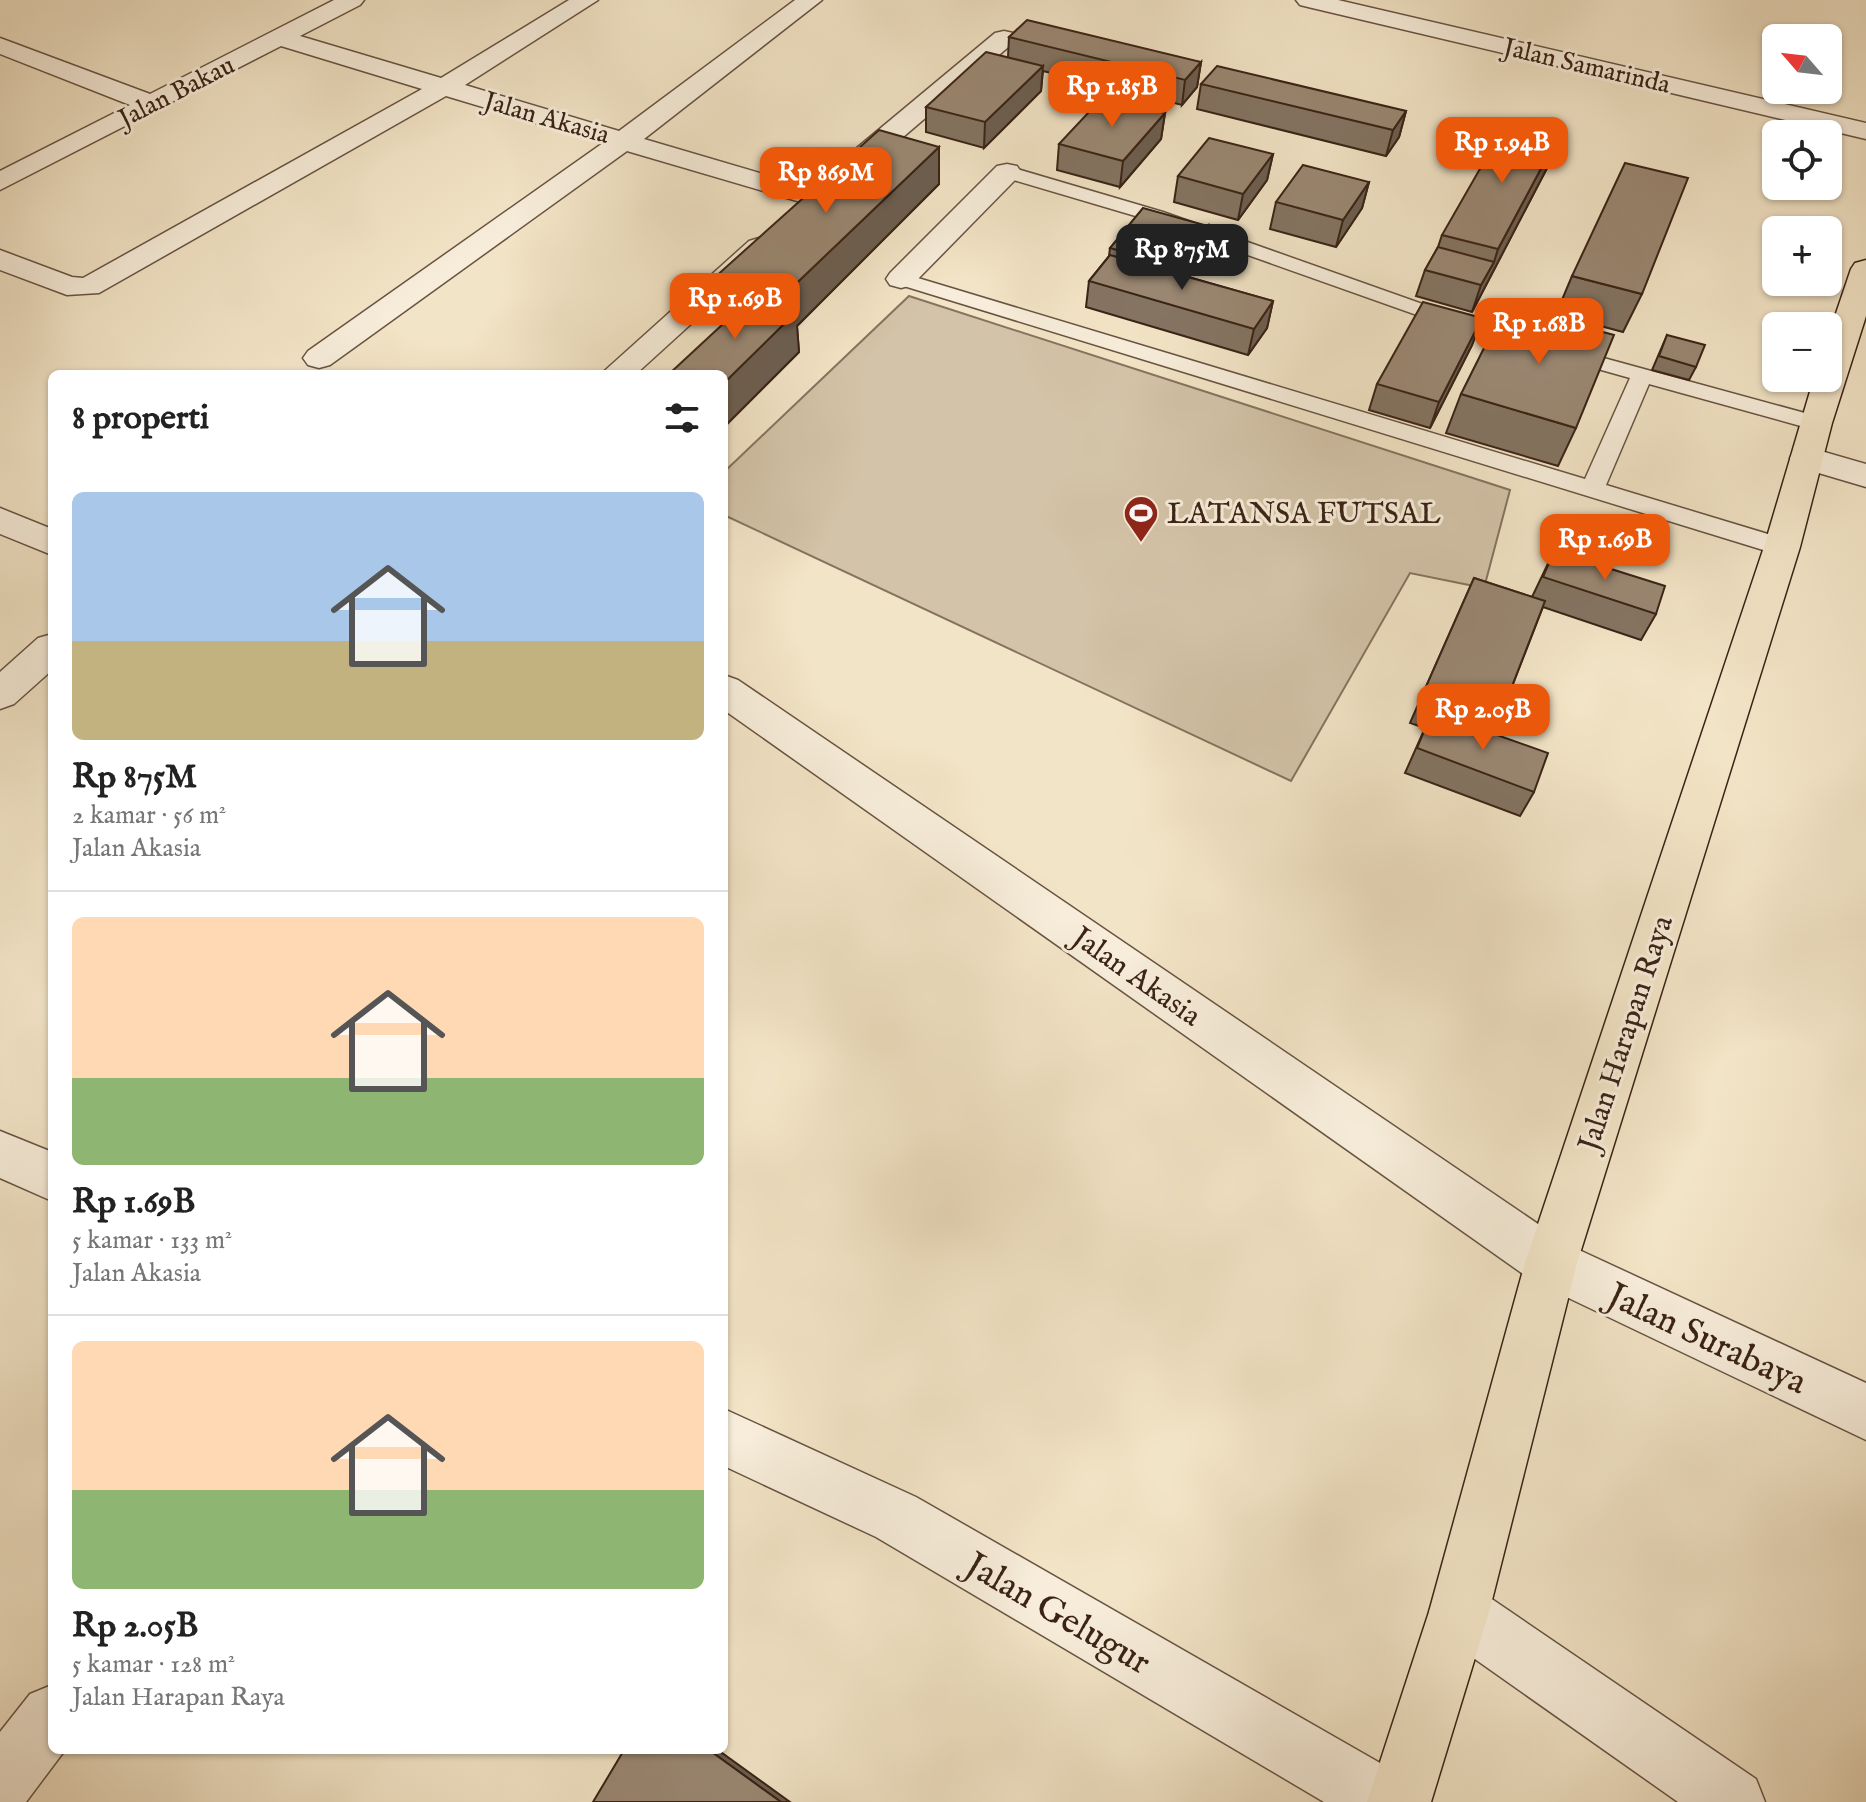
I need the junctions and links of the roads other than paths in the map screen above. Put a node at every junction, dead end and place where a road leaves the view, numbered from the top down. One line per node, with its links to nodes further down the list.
1 (352, 0): 5 (street, Jalan Bakau)
2 (586, 0): 8 (street)
3 (810, 0): 11 (street)
4 (1308, 0): 10 (street, Jalan Samarinda)
5 (279, 38): 8 (street, Jalan Akasia); 9 (street, Jalan Bakau)
6 (1004, 38): 14 (street)
7 (0, 45): 9 (street)
8 (444, 87): 11 (street, Jalan Akasia); 15 (street)
9 (151, 104): 13 (street, Jalan Bakau)
10 (1866, 131)
11 (625, 140): 14 (street, Jalan Akasia); 18 (street)
12 (1007, 172): 17 (street); 20 (lane)
13 (0, 182)
14 (814, 198): 19 (street)
15 (0, 259)
16 (1866, 269): 21 (main road, Jalan Harapan Raya)
17 (901, 279): 23 (lane)
18 (319, 358)
19 (621, 370)
20 (1642, 375): 21 (lane); 23 (lane)
21 (1811, 441): 22 (street); 26 (main road, Jalan Harapan Raya)
22 (1866, 476)
23 (1592, 490): 26 (lane)
24 (0, 520): 25 (street)
25 (48, 541)
26 (1782, 547): 32 (main road, Jalan Harapan Raya)
27 (48, 652): 29 (street)
28 (728, 693): 32 (street, Jalan Akasia)
29 (0, 694)
30 (0, 1154): 31 (street)
31 (48, 1175)
32 (1551, 1263): 33 (street, Jalan Surabaya); 35 (main road, Jalan Harapan Raya)
33 (1866, 1412)
34 (728, 1439): 38 (street, Jalan Gelugur)
35 (1459, 1612): 39 (main road, Jalan Harapan Raya); 40 (street)
36 (48, 1721): 37 (street)
37 (0, 1784)
38 (1385, 1802)
39 (1399, 1802)
40 (1733, 1802)

